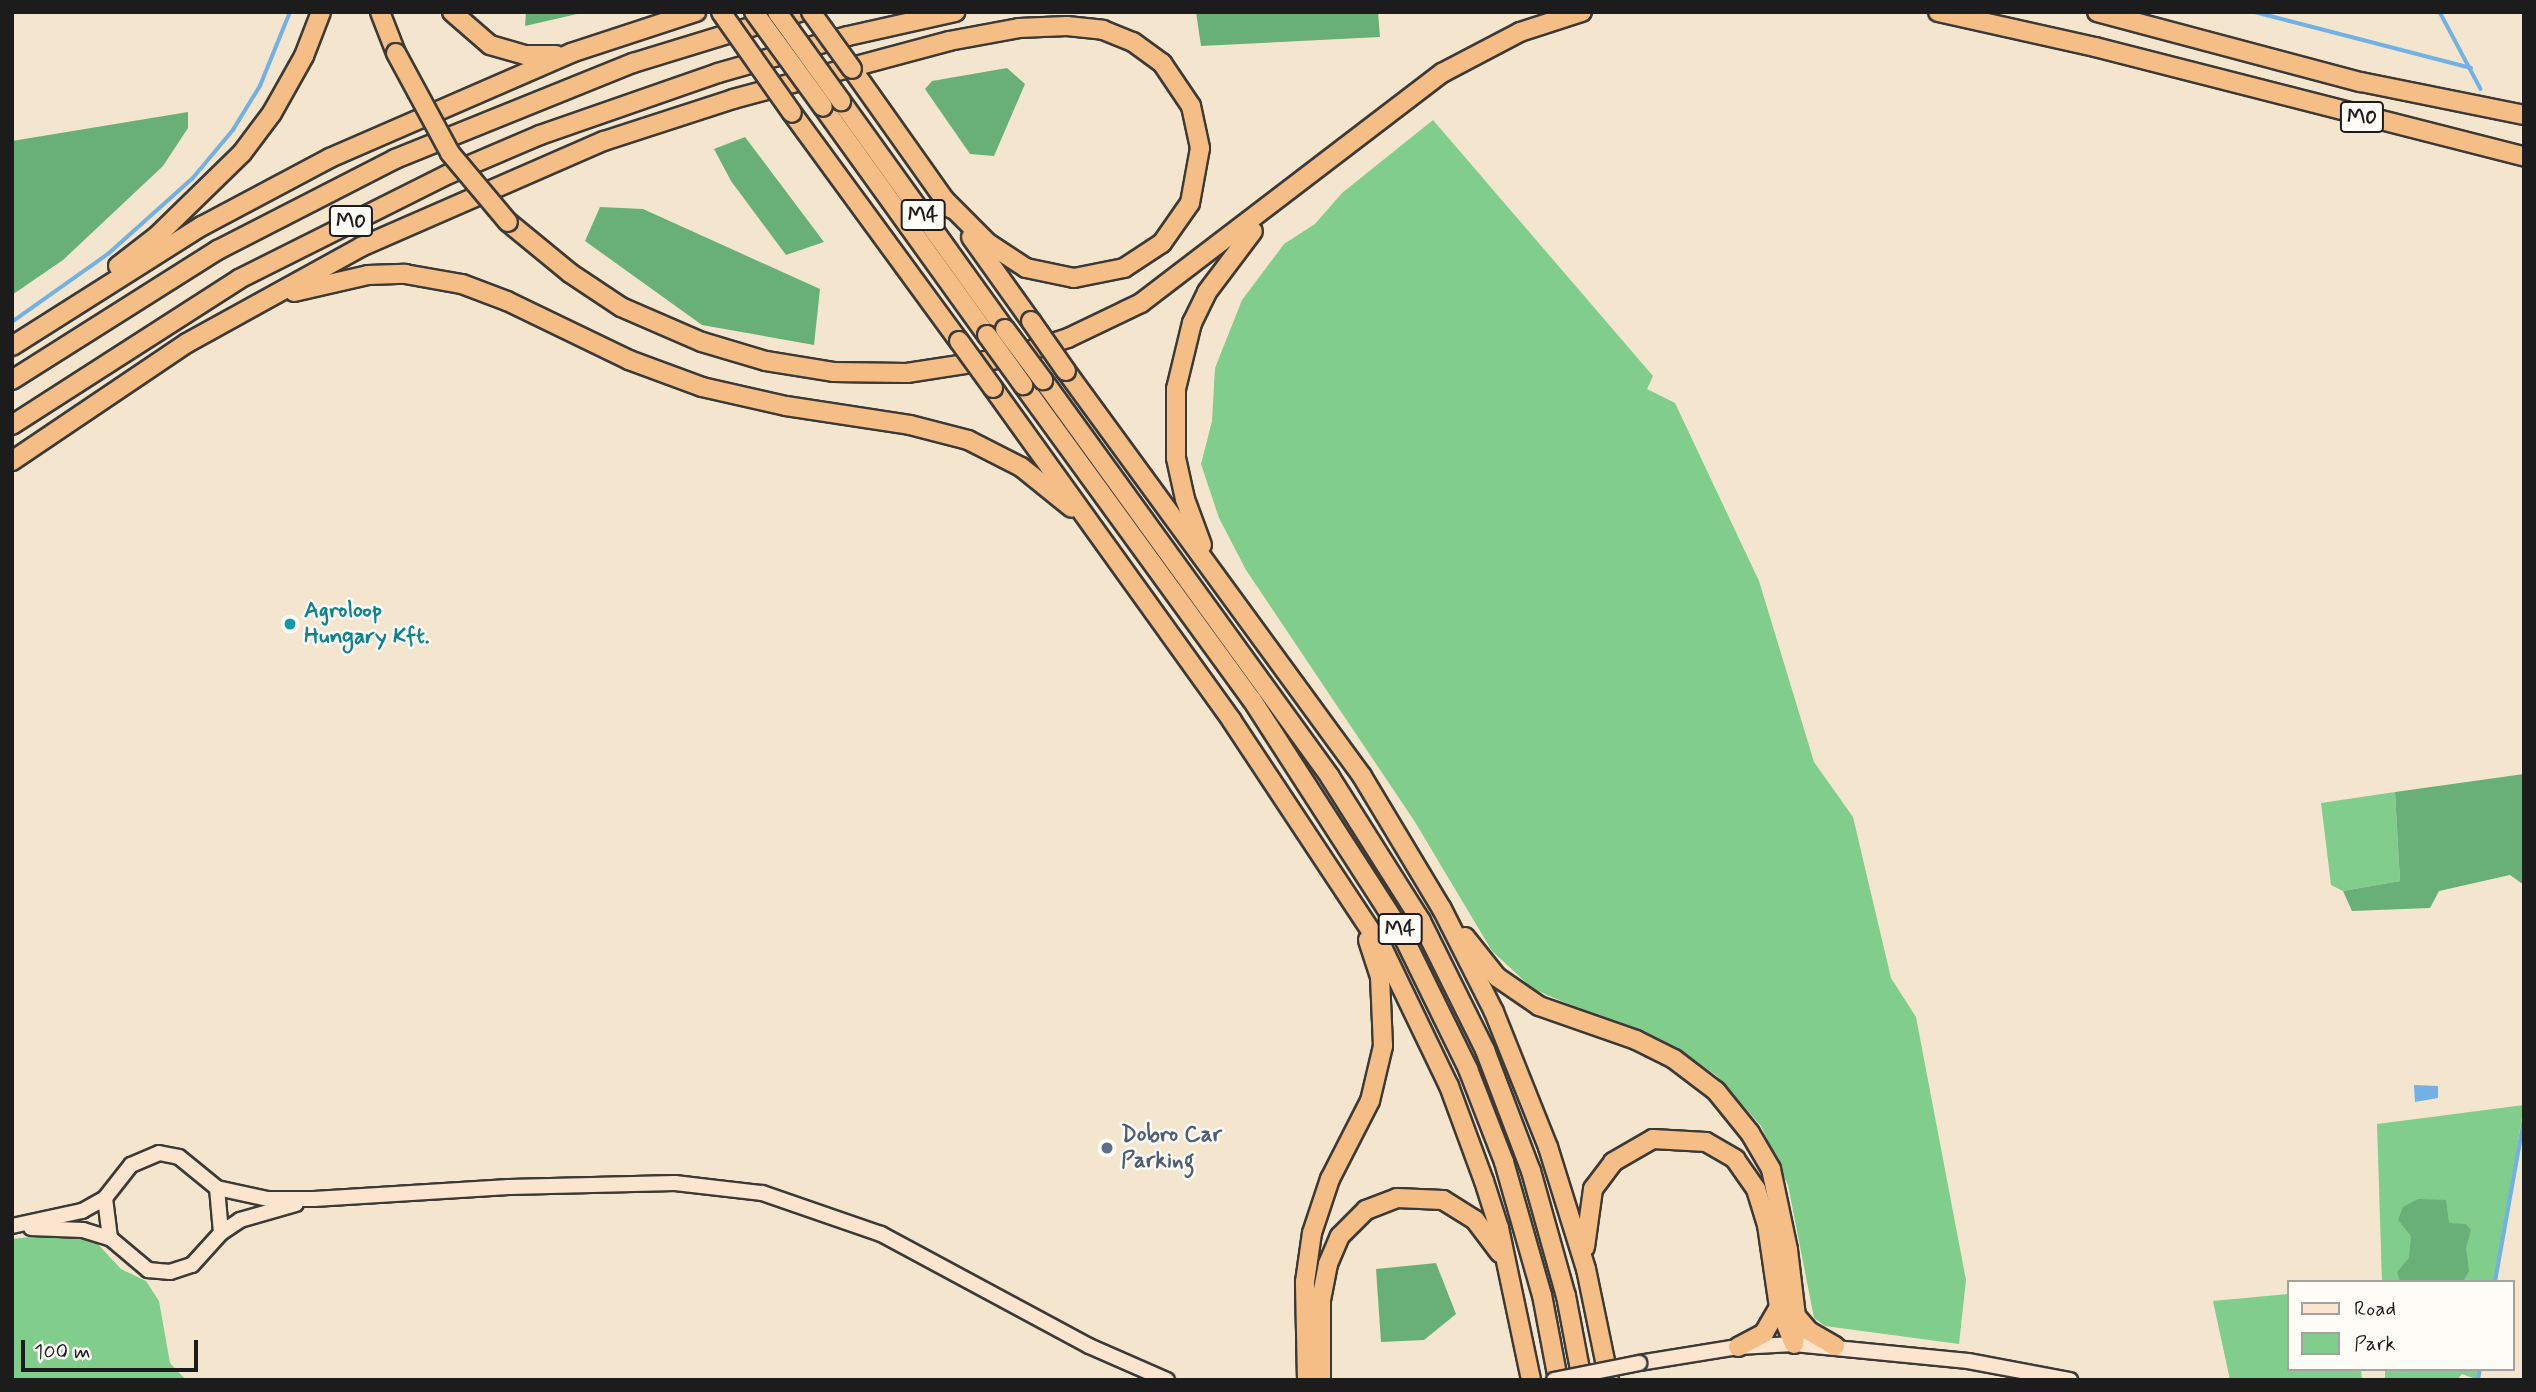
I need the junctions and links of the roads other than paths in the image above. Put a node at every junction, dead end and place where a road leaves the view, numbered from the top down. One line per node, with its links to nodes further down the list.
1 (321, 12): 20 (highway)
2 (380, 12): 17 (highway, bridge)
3 (452, 12): 14 (highway)
4 (696, 12): 14 (highway)
5 (721, 12): 25 (highway, bridge)
6 (754, 12): 46 (highway, M4, bridge)
7 (777, 12): 47 (highway, M4, bridge)
8 (800, 12): 22 (highway, M0)
9 (811, 12): 18 (highway, bridge)
10 (955, 12): 23 (highway, M0)
11 (1582, 12): 17 (highway)
12 (1938, 12): 16 (highway, M0)
13 (2097, 12): 15 (highway, M0)
14 (571, 53): 20 (highway)
15 (2524, 115)
16 (2524, 156)
17 (1286, 195): 26 (highway)
18 (945, 201): 19 (highway); 26 (highway, bridge)
19 (238, 313): 24 (highway); 25 (highway)
20 (58, 314): 21 (highway)
21 (12, 346)
22 (12, 380)
23 (12, 425)
24 (12, 461)
25 (1120, 564): 27 (highway)
26 (1216, 572): 28 (highway)
27 (1358, 906): 36 (highway); 42 (highway)
28 (1443, 909): 35 (highway); 38 (highway)
29 (217, 1188): 30 (main road); 31 (main road); 33 (main road)
30 (105, 1198): 32 (main road); 34 (main road)
31 (314, 1199): 33 (main road); 43 (main road)
32 (12, 1226): 34 (main road)
33 (221, 1233): 34 (main road)
34 (110, 1238)
35 (1586, 1269): 37 (highway); 48 (highway)
36 (1509, 1270): 42 (highway); 45 (highway)
37 (1779, 1307): 39 (highway); 41 (highway)
38 (1796, 1315): 39 (highway); 40 (highway)
39 (1794, 1344): 40 (main road); 41 (main road)
40 (1835, 1346): 49 (main road)
41 (1738, 1347): 46 (main road, bridge)
42 (1315, 1376): 44 (highway)
43 (1167, 1380)
44 (1298, 1380)
45 (1531, 1380)
46 (1556, 1380)
47 (1582, 1380)
48 (1609, 1380)
49 (2070, 1380)

